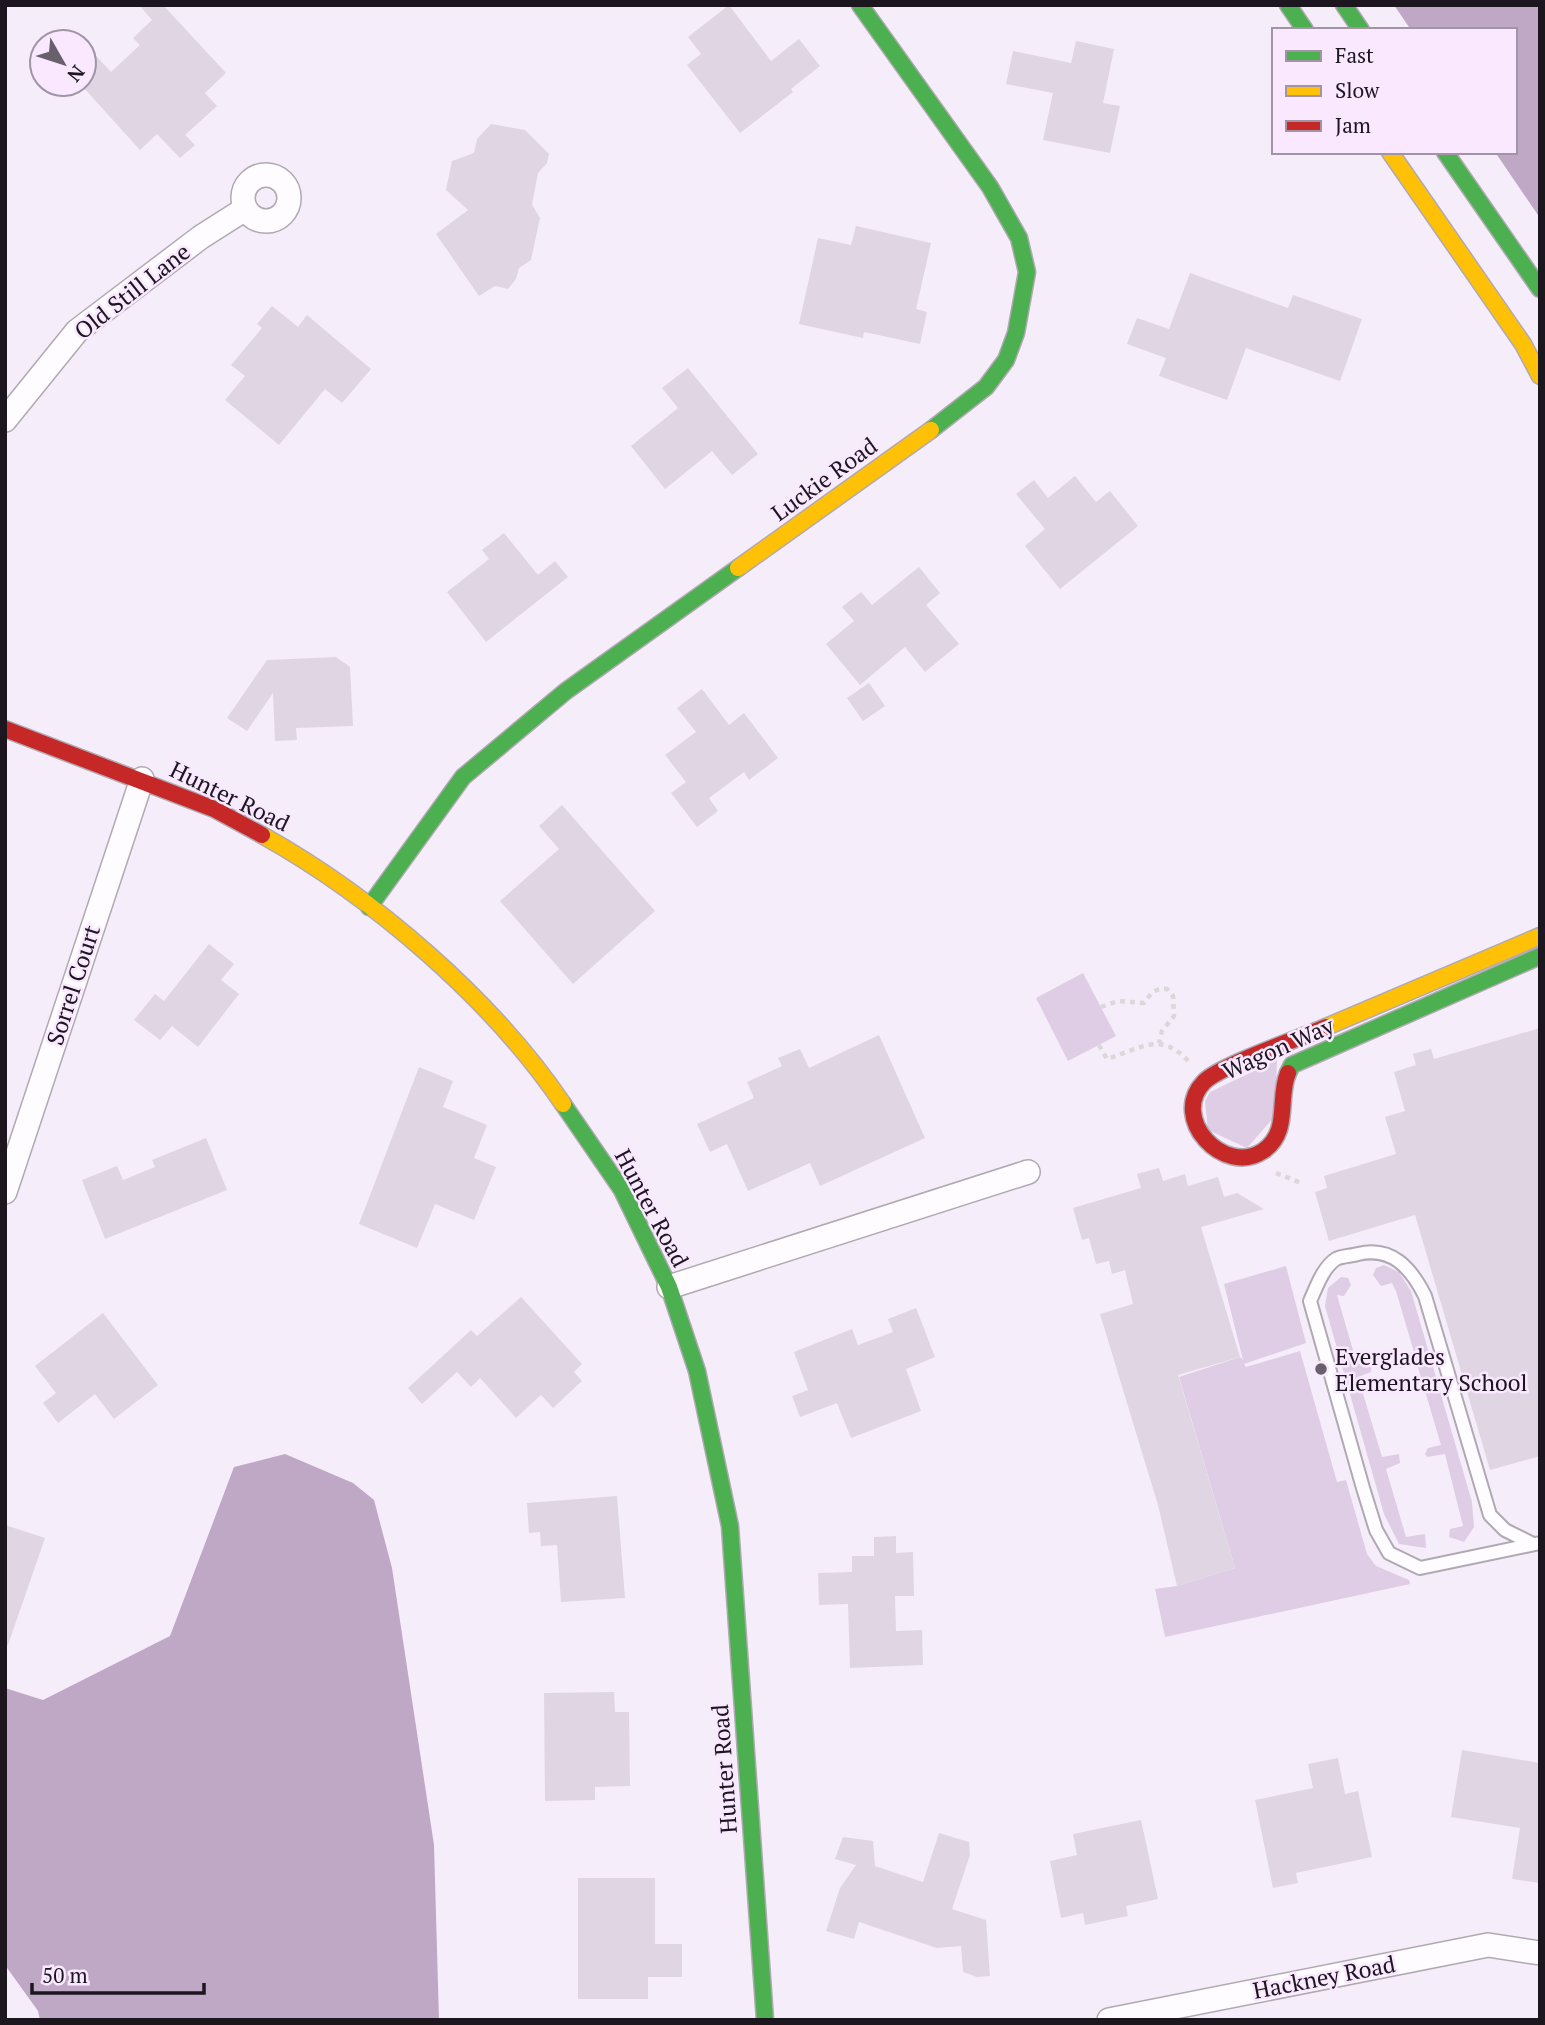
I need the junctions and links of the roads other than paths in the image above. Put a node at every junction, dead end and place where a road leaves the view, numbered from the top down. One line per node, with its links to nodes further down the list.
1 (860, 5): 14 (street, Luckie Road)
2 (1288, 5): 4 (street)
3 (1344, 5): 5 (street)
4 (1304, 28)
5 (1359, 28)
6 (1391, 154): 10 (street)
7 (1446, 154): 9 (street)
8 (245, 209): 11 (street, Old Still Lane)
9 (1540, 289)
10 (1540, 376)
11 (5, 420)
12 (5, 729): 13 (street, Hunter Road)
13 (142, 779): 14 (street, Hunter Road); 18 (street, Sorrel Court)
14 (369, 906): 19 (street, Hunter Road)
15 (1540, 936): 16 (street, Wagon Way)
16 (1540, 956)
17 (1028, 1172): 19 (street)
18 (5, 1192)
19 (669, 1287): 22 (street, Hunter Road)
20 (1537, 1544): 20 (lane)
21 (1540, 1953): 23 (street, Hackney Road)
22 (765, 2020)
23 (1109, 2020)

